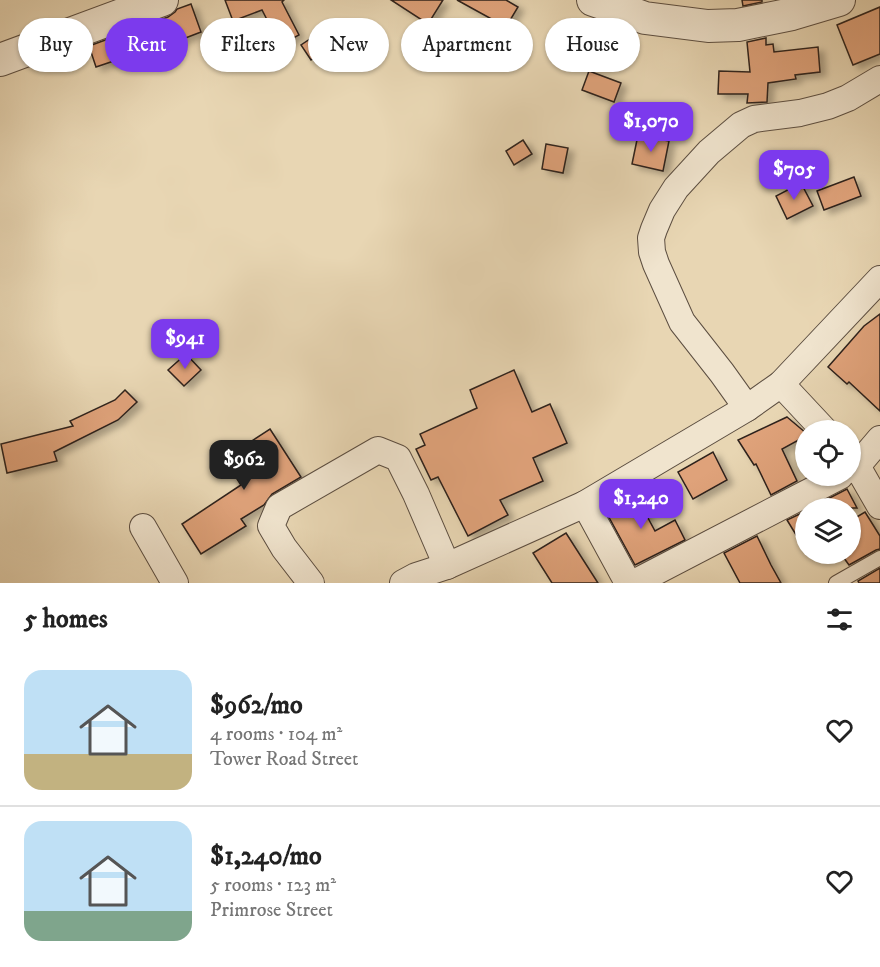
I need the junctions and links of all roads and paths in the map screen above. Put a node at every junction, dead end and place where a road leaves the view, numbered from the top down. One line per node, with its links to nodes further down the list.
1 (162, 0): 5 (street)
2 (593, 0): 4 (street)
3 (839, 0): 4 (street)
4 (644, 9)
5 (0, 60)
6 (880, 79): 9 (street)
7 (880, 279): 8 (street)
8 (781, 384): 9 (street); 10 (street)
9 (747, 408): 15 (street)
10 (815, 420)
11 (880, 439): 12 (street)
12 (861, 457)
13 (861, 482): 16 (street)
14 (816, 486): 24 (street)
15 (585, 504): 19 (street); 23 (street)
16 (880, 506)
17 (143, 527): 21 (street)
18 (880, 558): 25 (lane)
19 (447, 566): 20 (street); 22 (street)
20 (414, 581)
21 (175, 583)
22 (311, 583)
23 (628, 583)
24 (634, 583)
25 (836, 583)

